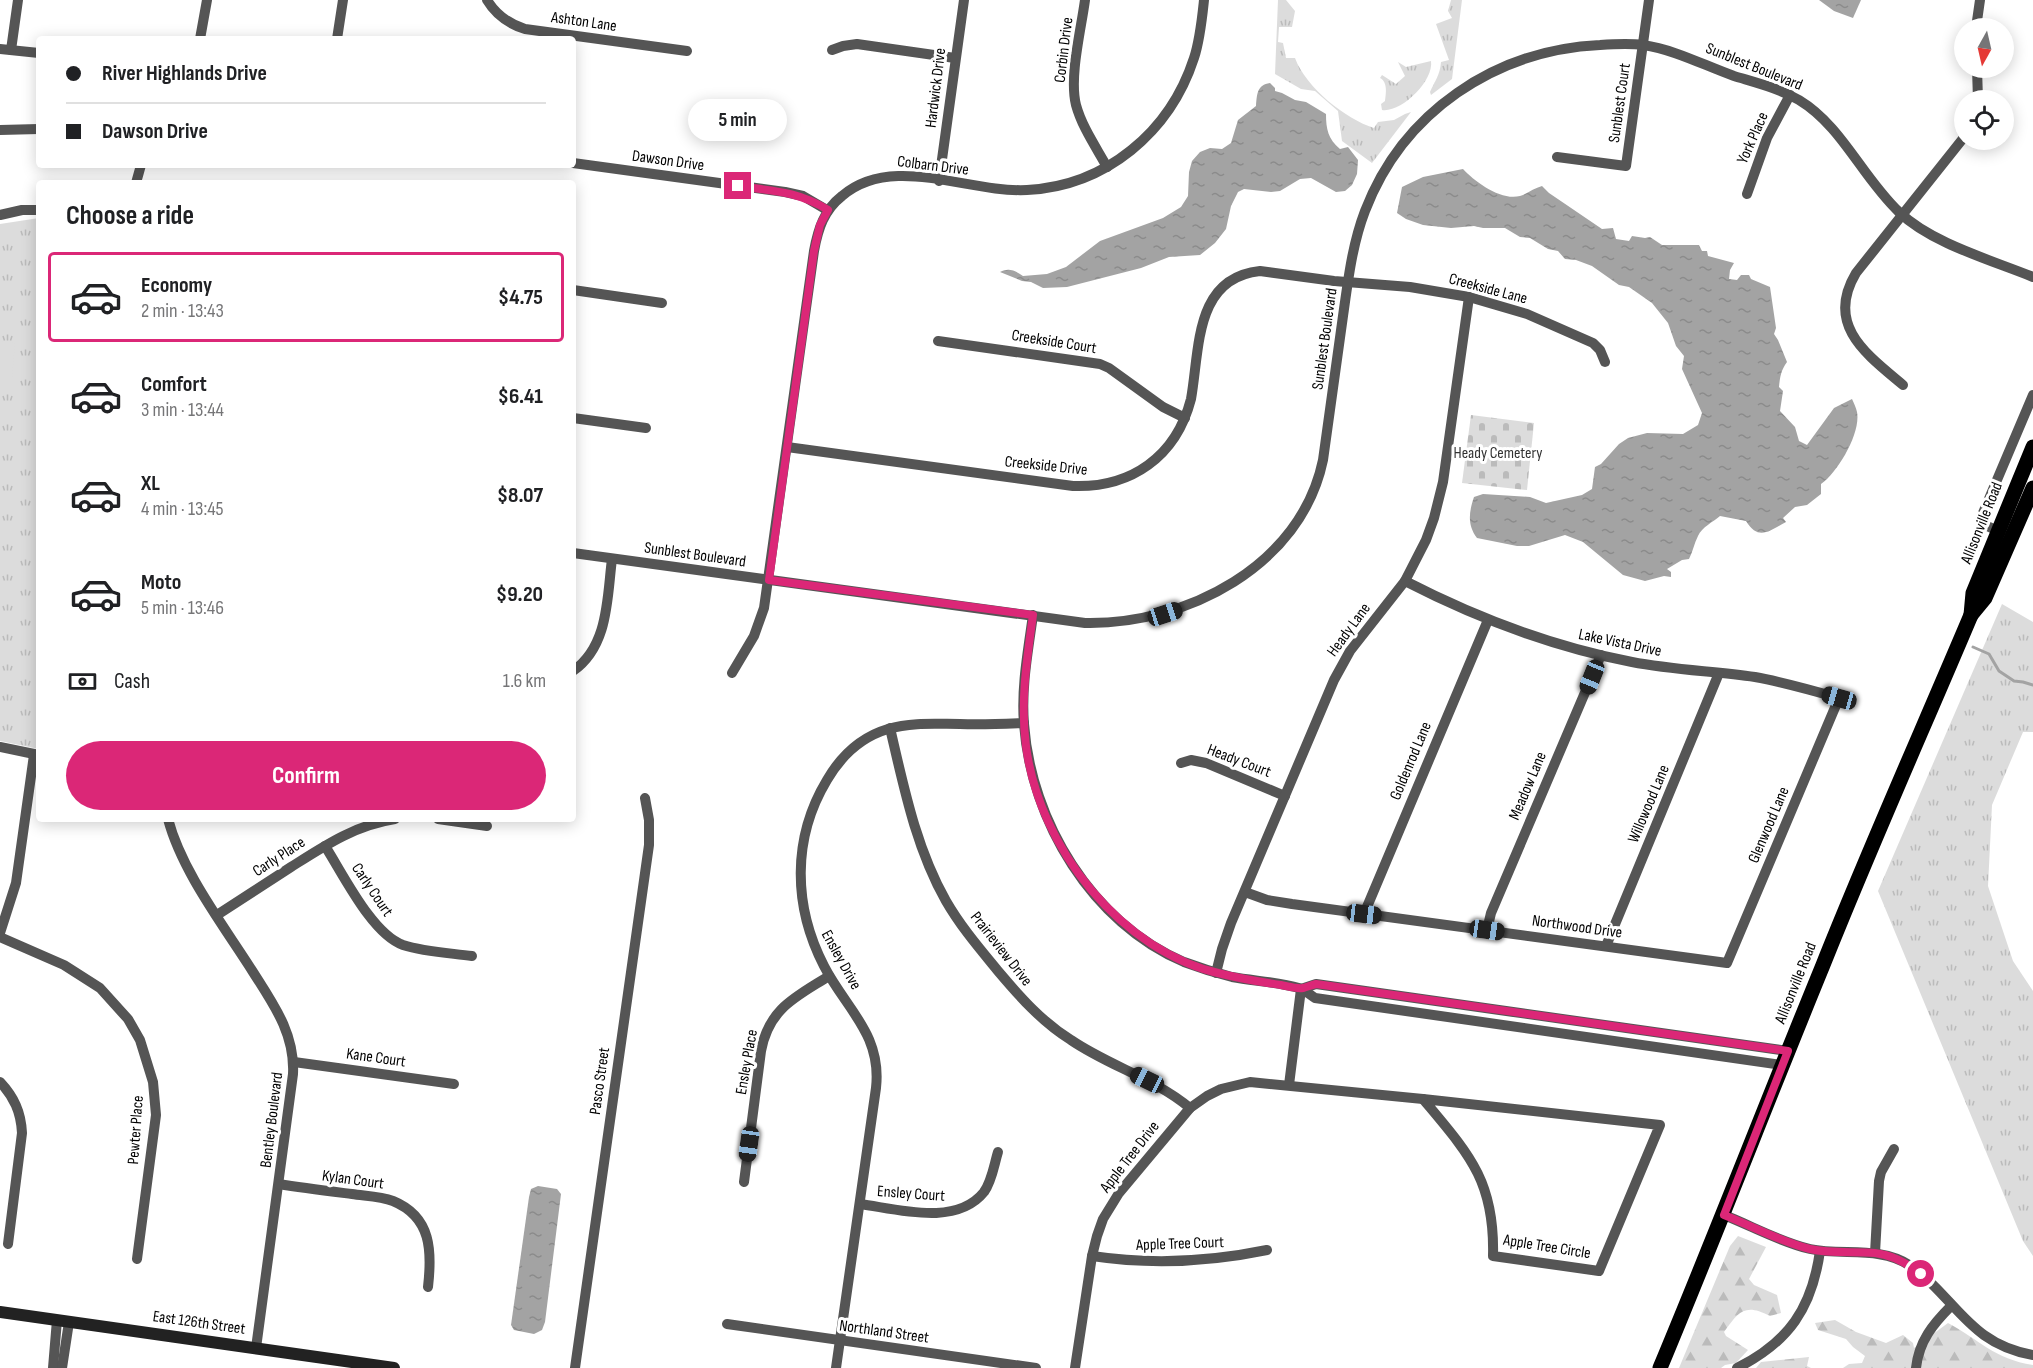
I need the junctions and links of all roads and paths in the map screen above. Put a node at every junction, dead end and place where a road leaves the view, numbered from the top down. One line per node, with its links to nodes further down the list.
1 (18, 0): 14 (street)
2 (207, 0): 11 (street)
3 (343, 0): 12 (street)
4 (487, 0): 16 (street, Ashton Lane)
5 (964, 0): 18 (street, Hardwick Drive)
6 (1085, 0): 25 (street, Corbin Drive)
7 (1204, 0): 25 (street, Colbarn Drive)
8 (1649, 0): 13 (street)
9 (1980, 0): 10 (street)
10 (1977, 18)
11 (201, 36)
12 (337, 36)
13 (1642, 45): 19 (street, Sunblest Boulevard); 23 (street, Sunblest Court); 33 (street, Sunblest Boulevard)
14 (6, 49): 17 (street)
15 (832, 50): 18 (street)
16 (687, 51)
17 (36, 53)
18 (956, 58): 26 (street, Hardwick Drive)
19 (1790, 95): 27 (street, York Place); 31 (street, Sunblest Boulevard)
20 (36, 129): 21 (street)
21 (0, 130)
22 (1954, 150): 31 (street)
23 (1557, 157)
24 (576, 163): 29 (street, Dawson Drive)
25 (1107, 167): 26 (street, Colbarn Drive)
26 (939, 181): 29 (street, Colbarn Drive)
27 (1747, 194)
28 (36, 210): 30 (street)
29 (828, 210): 44 (street, Colbarn Drive)
30 (0, 215)
31 (1902, 215): 32 (street, Sunblest Boulevard); 39 (street)
32 (2033, 277)
33 (1348, 283): 35 (street, Creekside Lane); 42 (street, Creekside Drive); 52 (street, Sunblest Boulevard)
34 (576, 290): 36 (street)
35 (1469, 297): 38 (street, Creekside Lane); 51 (street, Heady Lane)
36 (662, 303)
37 (938, 341): 42 (street, Creekside Court)
38 (1605, 362)
39 (1903, 385)
40 (2033, 395): 47 (street)
41 (576, 418): 43 (street)
42 (1185, 418): 44 (street, Creekside Drive)
43 (646, 428)
44 (787, 447): 50 (street, Colbarn Drive)
45 (2033, 447): 47 (main road, Allisonville Road)
46 (2033, 488): 53 (main road, Allisonville Road)
47 (1998, 531): 53 (main road, Allisonville Road)
48 (576, 553): 49 (street, Sunblest Boulevard)
49 (612, 559): 50 (street, Sunblest Boulevard); 56 (street)
50 (769, 580): 52 (street, Sunblest Boulevard); 57 (street, Colbarn Drive)
51 (1405, 581): 54 (street, Lake Vista Drive); 65 (street, Heady Lane)
52 (1033, 615): 60 (street)
53 (1971, 615): 83 (main road, Allisonville Road)
54 (1488, 620): 55 (street, Lake Vista Drive); 73 (street, Goldenrod Lane)
55 (1600, 655): 58 (street, Lake Vista Drive); 75 (street, Meadow Lane)
56 (576, 668)
57 (732, 673)
58 (1719, 673): 59 (street, Lake Vista Drive); 77 (street, Willowood Lane)
59 (1839, 698): 79 (street, Glenwood Lane)
60 (1024, 723): 61 (street, Ensley Drive); 80 (street)
61 (890, 728): 81 (street, Ensley Drive); 89 (street, Prairieview Drive)
62 (0, 747): 63 (street)
63 (36, 755): 76 (street)
64 (1181, 764): 65 (street, Heady Court)
65 (1285, 796): 72 (street, Heady Lane)
66 (645, 798): 113 (street, Pasco Street)
67 (169, 822): 74 (street, Bentley Boulevard)
68 (383, 822): 71 (street, Carly Place)
69 (459, 822): 70 (street)
70 (487, 826)
71 (325, 846): 74 (street, Carly Place); 78 (street, Carly Court)
72 (1245, 892): 73 (street, Northwood Drive); 80 (street, Heady Lane)
73 (1364, 914): 75 (street, Northwood Drive)
74 (217, 915): 84 (street, Bentley Boulevard)
75 (1487, 930): 77 (street, Northwood Drive)
76 (0, 935): 101 (street, Pewter Place)
77 (1606, 946): 79 (street, Northwood Drive)
78 (472, 956)
79 (1727, 963)
80 (1216, 973): 82 (street)
81 (830, 976): 92 (street, Ensley Place); 94 (street, Ensley Drive)
82 (1301, 989): 83 (street); 87 (street)
83 (1785, 1058): 95 (main road, Allisonville Road)
84 (294, 1062): 86 (street, Kane Court); 93 (street, Bentley Boulevard)
85 (0, 1082): 96 (street)
86 (454, 1084)
87 (1289, 1085): 88 (street, Apple Tree Drive); 89 (street, Apple Tree Drive)
88 (1423, 1099): 88 (street, Apple Tree Circle)
89 (1190, 1108): 100 (street, Apple Tree Drive)
90 (1894, 1149): 99 (street)
91 (998, 1152): 94 (street, Ensley Court)
92 (744, 1182)
93 (279, 1185): 102 (street, Kylan Court); 108 (street, Bentley Boulevard)
94 (860, 1204): 107 (street, Ensley Drive)
95 (1724, 1215): 98 (street); 117 (main road, Allisonville Road)
96 (8, 1244)
97 (1268, 1250): 100 (street, Apple Tree Court)
98 (1820, 1251): 99 (street); 118 (street)
99 (1875, 1253): 103 (street)
100 (1092, 1256): 116 (street, Apple Tree Drive)
101 (137, 1258)
102 (428, 1287)
103 (1952, 1306): 109 (street); 119 (street)
104 (0, 1312): 105 (main road, East 126th Street)
105 (63, 1321): 108 (main road, East 126th Street); 110 (street); 111 (street)
106 (727, 1324): 107 (street, Northland Street)
107 (840, 1341): 114 (street, Ensley Drive); 115 (street, Northland Street)
108 (256, 1348): 112 (main road, East 126th Street)
109 (2033, 1355)
110 (53, 1368)
111 (62, 1368)
112 (394, 1368)
113 (575, 1368)
114 (836, 1368)
115 (1036, 1368)
116 (1075, 1368)
117 (1660, 1368)
118 (1737, 1368)
119 (1916, 1368)

